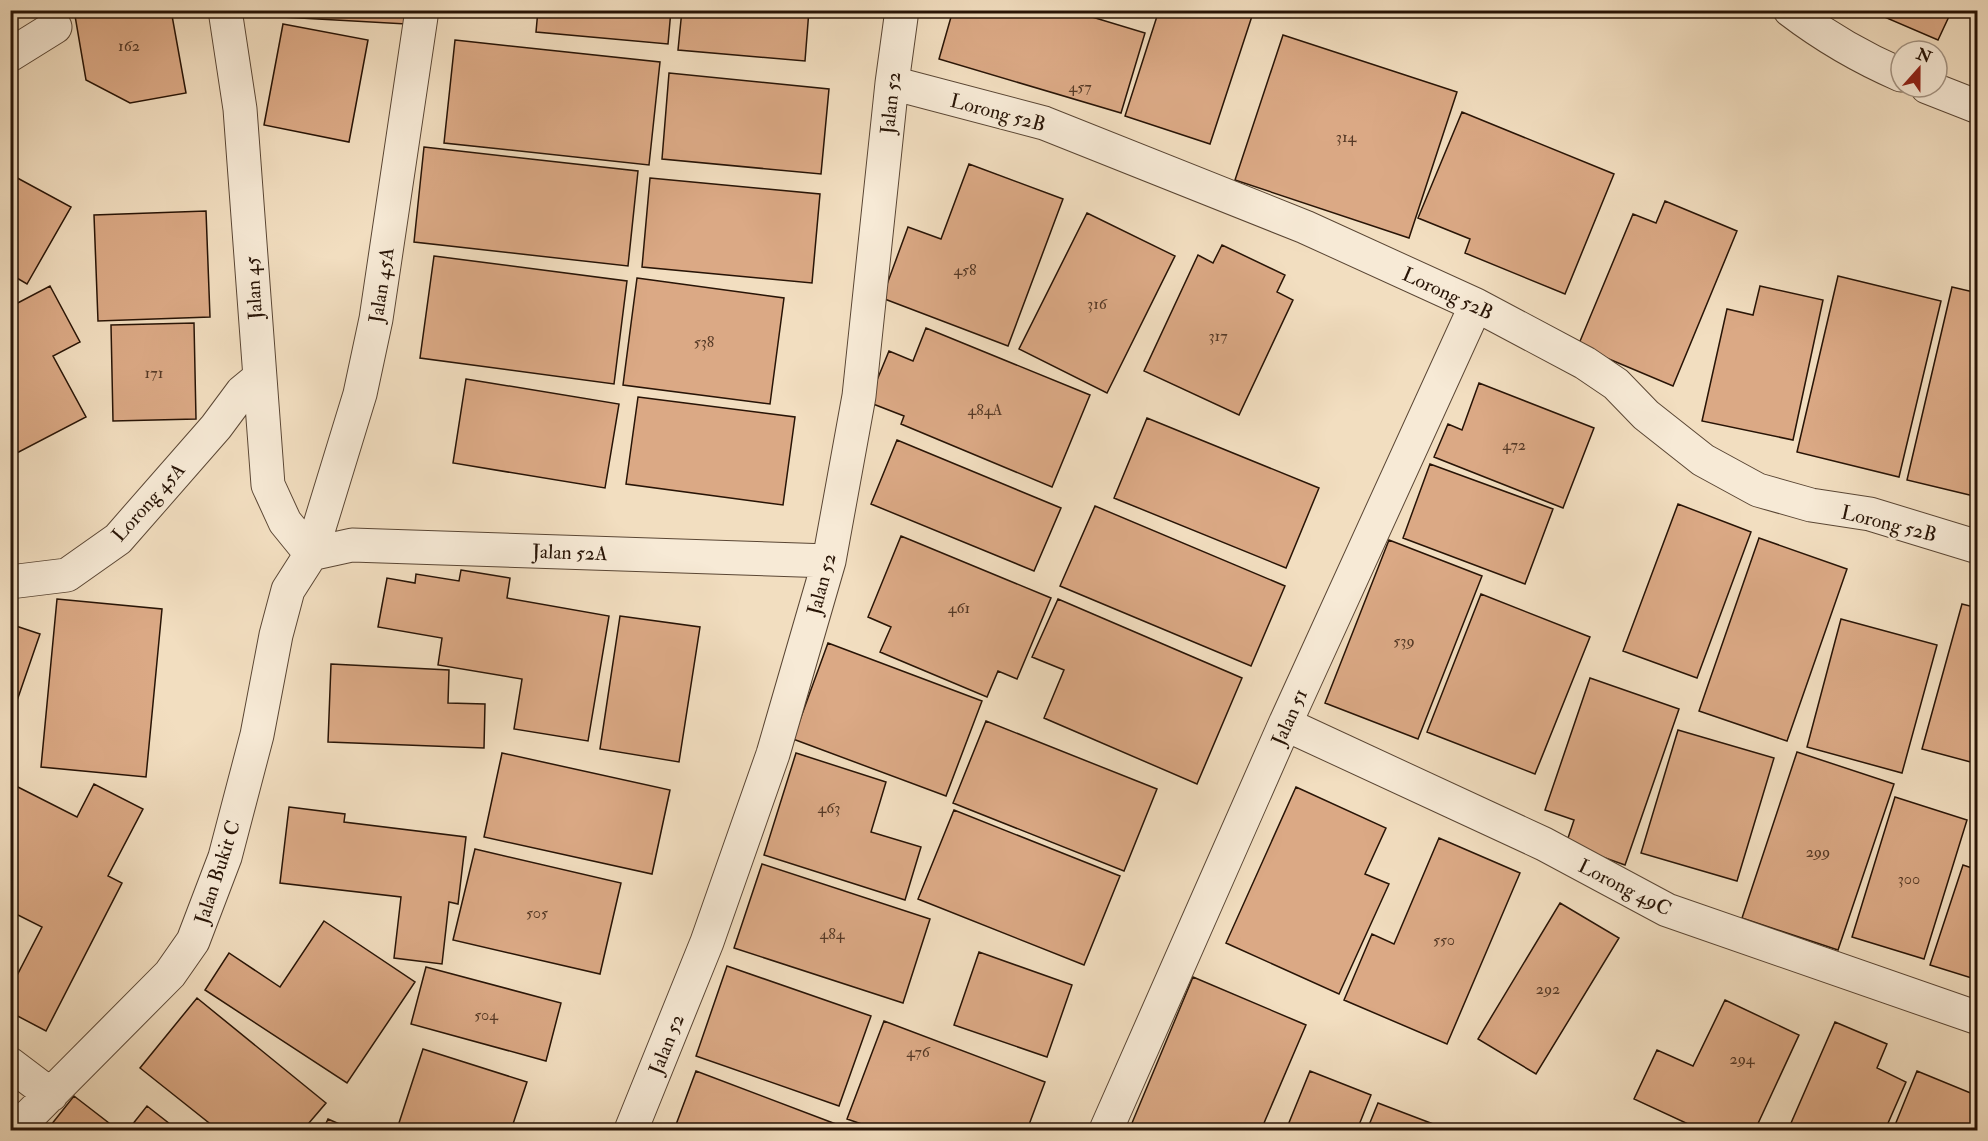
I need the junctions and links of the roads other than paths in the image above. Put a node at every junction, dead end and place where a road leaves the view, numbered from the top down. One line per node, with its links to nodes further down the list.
1 (225, 10): 12 (street, Jalan 45)
2 (422, 10): 14 (street, Jalan 45A)
3 (902, 10): 8 (street, Jalan 52)
4 (1790, 10): 7 (street)
5 (55, 27): 6 (street)
6 (10, 55)
7 (1889, 70)
8 (892, 83): 11 (street, Lorong 52B); 15 (street, Jalan 52)
9 (1949, 96): 10 (street)
10 (1977, 107)
11 (1476, 305): 13 (street, Lorong 52B); 17 (street, Jalan 51)
12 (259, 378): 14 (street, Jalan 45); 16 (street, Lorong 45A)
13 (1977, 547)
14 (311, 554): 15 (street, Jalan 52A); 20 (street, Jalan Bukit C)
15 (829, 561): 22 (street, Jalan 52)
16 (10, 582)
17 (1285, 724): 18 (street, Lorong 49C); 23 (street, Jalan 51)
18 (1977, 1018)
19 (10, 1064): 20 (street)
20 (51, 1095): 21 (street, Jalan Bukit C)
21 (15, 1131)
22 (631, 1131)
23 (1106, 1131)

